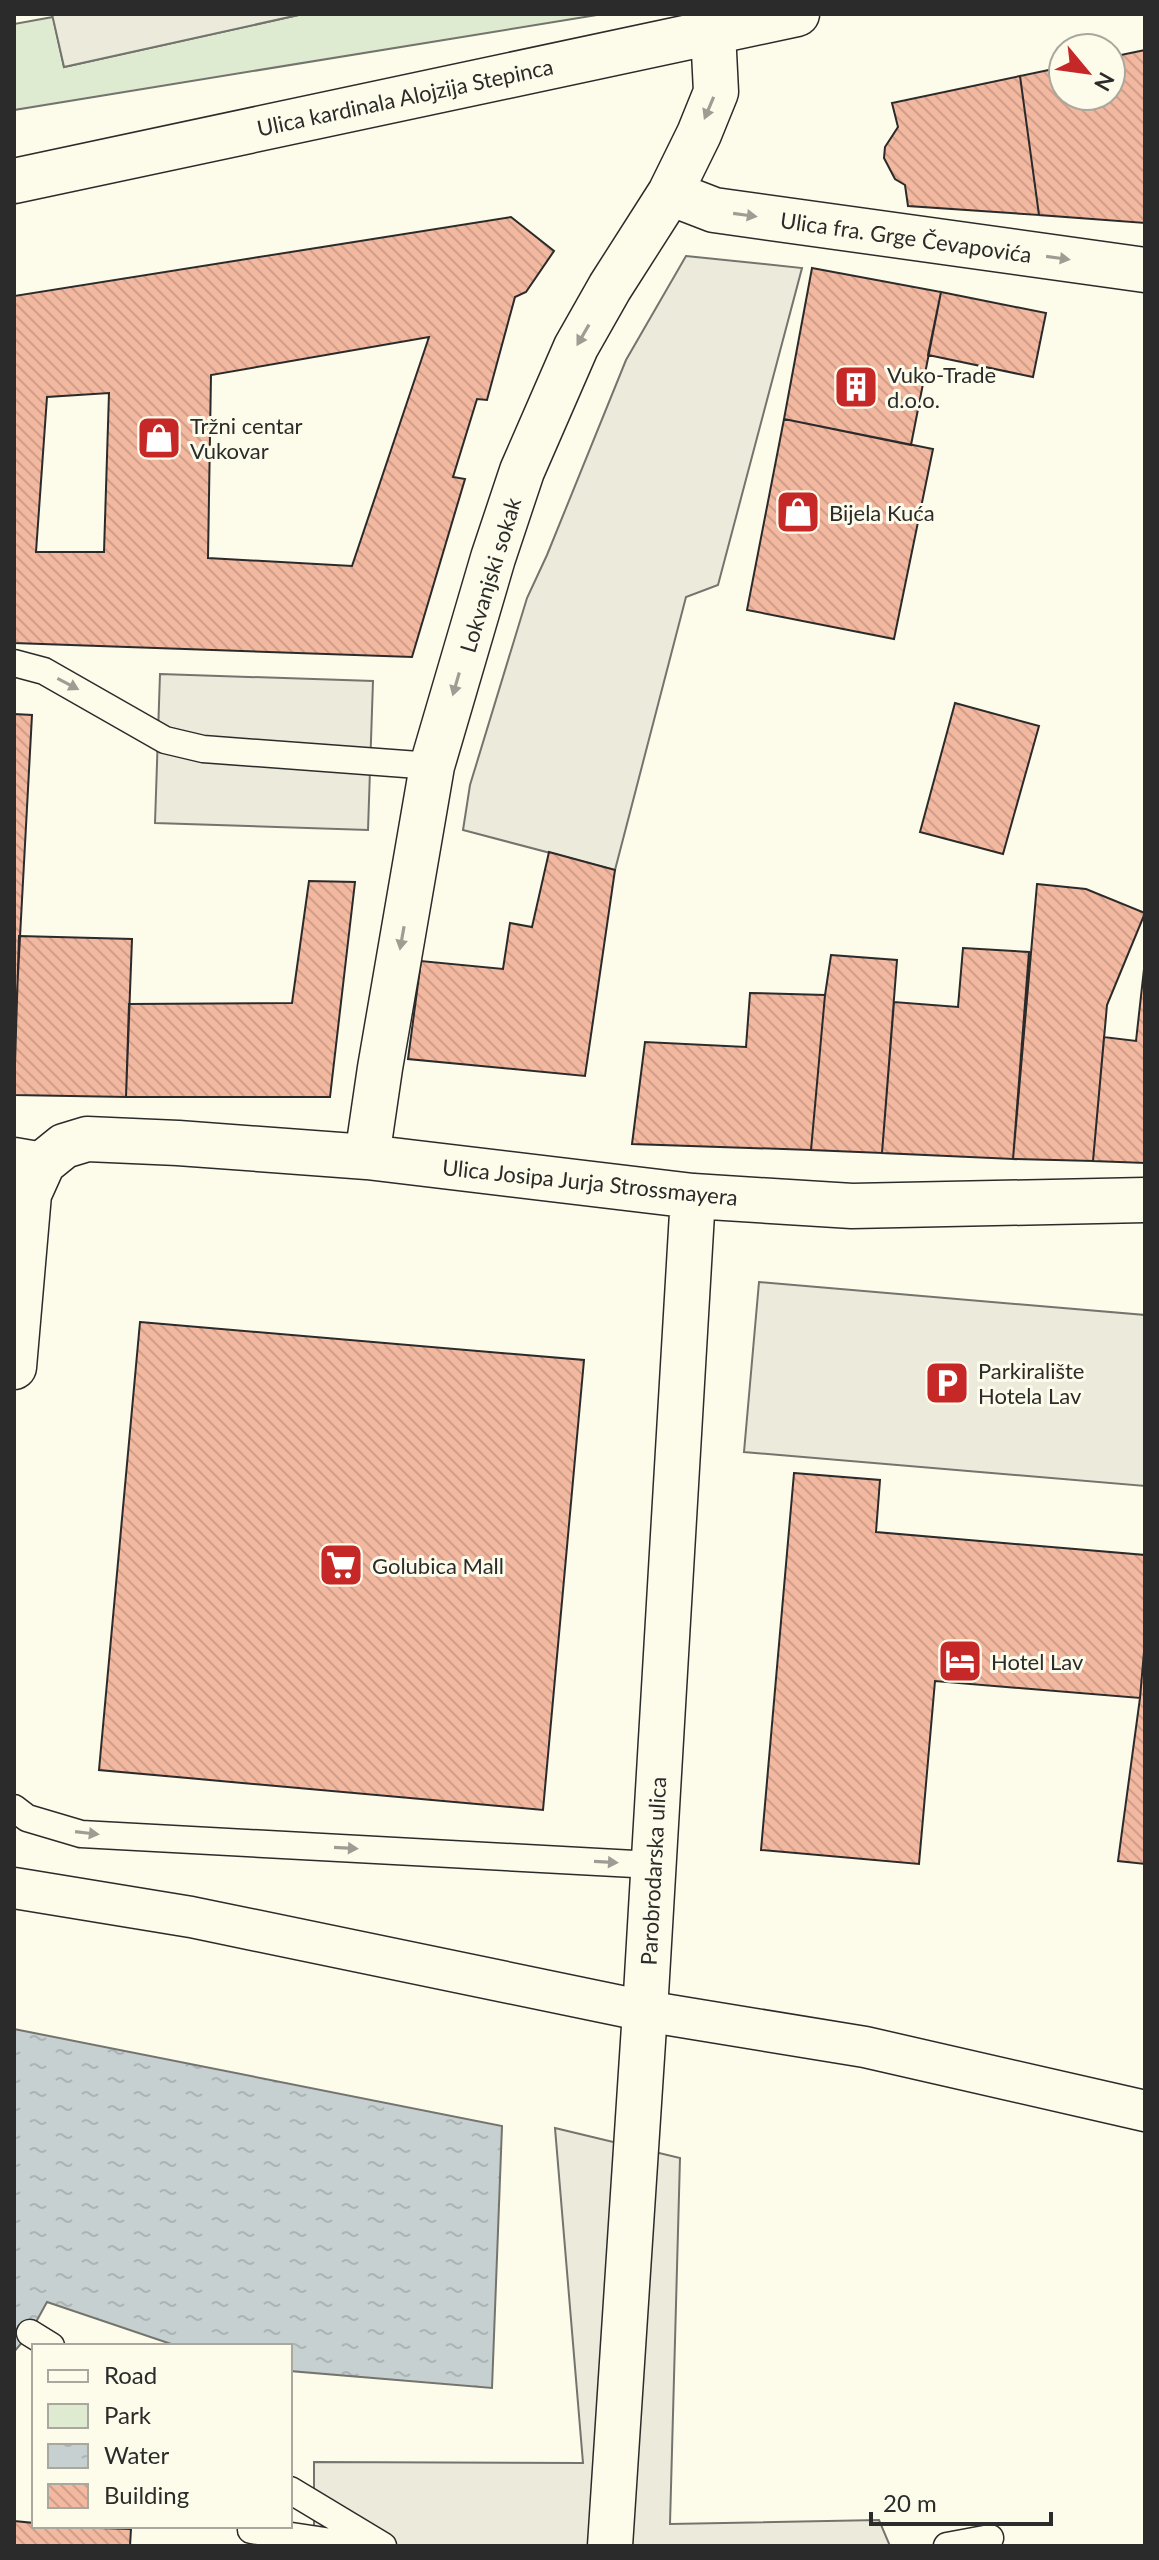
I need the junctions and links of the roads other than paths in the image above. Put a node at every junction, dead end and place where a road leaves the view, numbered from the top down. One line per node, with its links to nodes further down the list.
1 (797, 14): 2 (street, Ulica kardinala Alojzija Stepinca)
2 (713, 32): 3 (street, Ulica kardinala Alojzija Stepinca); 4 (street, Lokvanjski sokak, one-way to 4)
3 (14, 181)
4 (670, 193): 5 (street, Ulica fra. Grge Čevapovića, one-way to 5); 7 (street, Lokvanjski sokak, one-way to 7)
5 (1145, 270)
6 (14, 663): 7 (lane, one-way to 7)
7 (432, 766): 8 (street, Lokvanjski sokak, one-way to 8)
8 (367, 1157): 9 (street, Ulica Josipa Jurja Strossmayera); 10 (street, Ulica Josipa Jurja Strossmayera)
9 (28, 1160): 12 (street, Ulica Josipa Jurja Strossmayera)
10 (693, 1196): 11 (street, Ulica Josipa Jurja Strossmayera); 14 (street, Parobrodarska ulica)
11 (1145, 1200)
12 (14, 1367)
13 (14, 1808): 14 (lane, one-way to 14)
14 (653, 1865): 16 (street, Parobrodarska ulica)
15 (14, 1888): 16 (street)
16 (645, 2011): 17 (street); 23 (street, Parobrodarska ulica)
17 (1145, 2111)
18 (292, 2491): 22 (lane)
19 (251, 2530): 21 (lane)
20 (990, 2538): 24 (lane)
21 (358, 2546)
22 (383, 2546)
23 (610, 2546)
24 (947, 2546)

